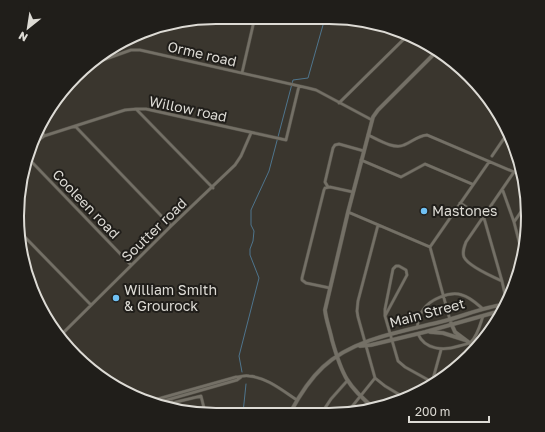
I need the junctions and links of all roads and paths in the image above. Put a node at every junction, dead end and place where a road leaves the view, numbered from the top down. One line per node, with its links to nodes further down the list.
1 (253, 24): 5 (street)
2 (403, 40): 7 (street)
3 (433, 55): 9 (street)
4 (104, 60): 5 (street, Orme road)
5 (242, 73): 6 (street, Orme road)
6 (299, 86): 7 (street); 11 (street, Willow road)
7 (339, 102): 9 (street)
8 (136, 109): 10 (street, Willow road); 11 (street, Willow road); 24 (street)
9 (372, 120): 12 (street)
10 (75, 126): 13 (street, Willow road); 33 (street)
11 (251, 133): 24 (street, Soutter road)
12 (368, 135): 16 (street); 20 (street)
13 (44, 136): 14 (street, Willow road)
14 (41, 138)
15 (504, 138): 17 (street)
16 (364, 151): 18 (street); 23 (street)
17 (492, 156)
18 (361, 160): 22 (street); 26 (street)
19 (32, 162): 37 (street, Cooleen road)
20 (489, 162): 21 (street); 22 (street)
21 (514, 172): 25 (street)
22 (472, 184): 27 (street)
23 (328, 187): 26 (street); 39 (street)
24 (213, 188): 33 (street, Soutter road)
25 (502, 190): 30 (street); 31 (street)
26 (353, 192): 28 (street)
27 (460, 202): 30 (street); 36 (street)
28 (348, 212): 32 (street); 39 (street)
29 (521, 212): 31 (street)
30 (484, 218): 38 (street); 38 (street)
31 (514, 222): 35 (street)
32 (378, 225): 36 (street); 58 (street)
33 (171, 226): 37 (street, Soutter road)
34 (25, 238): 42 (street)
35 (519, 241)
36 (430, 247): 41 (street)
37 (131, 265): 42 (street, Soutter road)
38 (502, 281): 40 (street)
39 (330, 288): 60 (street)
40 (505, 292)
41 (442, 297): 44 (street); 48 (street); 50 (street)
42 (91, 305): 51 (street, Soutter road)
43 (498, 306): 44 (street, Main Street)
44 (484, 310): 48 (street, Main Street)
45 (495, 313): 47 (street, Main Street)
46 (385, 316): 46 (street); 54 (street)
47 (483, 316): 49 (street, Main Street); 57 (street)
48 (450, 320): 49 (street); 50 (street, Main Street)
49 (451, 325): 52 (street, Main Street); 56 (street)
50 (416, 328): 54 (street, Main Street)
51 (63, 332)
52 (425, 332): 53 (street, Main Street); 56 (street)
53 (418, 333): 55 (street, Main Street); 59 (street)
54 (390, 334): 55 (street); 58 (street, Main Street)
55 (392, 340): 58 (street, Main Street); 63 (street)
56 (465, 340): 57 (street)
57 (470, 343): 59 (street)
58 (364, 344): 60 (street, Main Street); 62 (street)
59 (441, 350): 61 (street)
60 (337, 356): 64 (street); 70 (street, Main Street)
61 (433, 377)
62 (375, 378): 65 (street); 66 (street)
63 (429, 380)
64 (347, 381): 66 (street); 77 (street)
65 (399, 394)
66 (360, 396): 73 (street); 74 (street)
67 (170, 397): 68 (street); 69 (street); 70 (street); 71 (street)
68 (159, 399)
69 (162, 400)
70 (297, 400): 76 (street, Main Street)
71 (172, 403)
72 (173, 403): 75 (street)
73 (369, 403)
74 (352, 406)
75 (204, 408)
76 (293, 408)
77 (325, 408)

